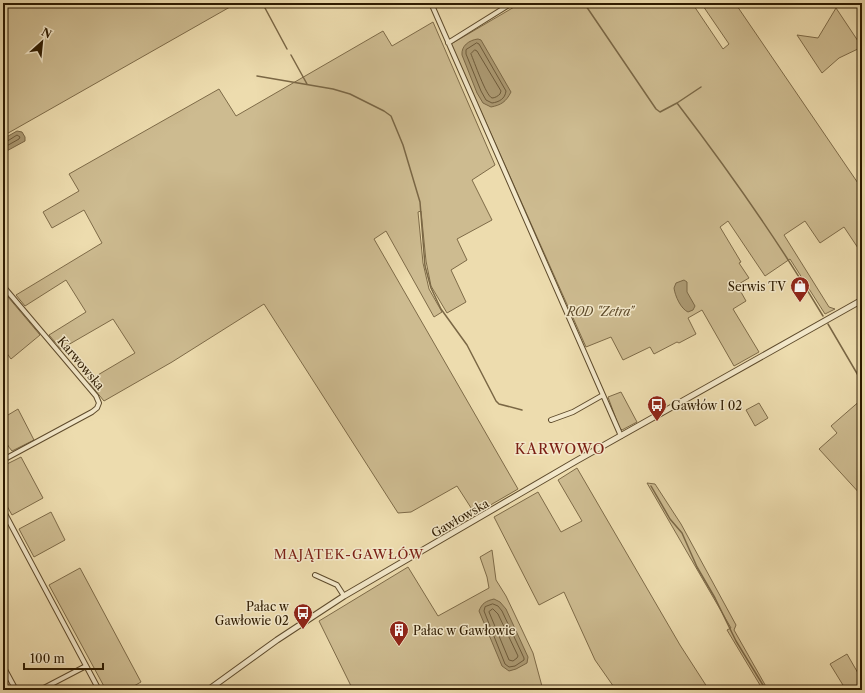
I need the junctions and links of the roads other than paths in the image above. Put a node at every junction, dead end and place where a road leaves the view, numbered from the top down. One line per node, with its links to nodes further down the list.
1 (430, 3): 3 (street)
2 (512, 3): 3 (street)
3 (448, 43): 6 (street)
4 (3, 286): 9 (street, Karwowska)
5 (862, 300): 8 (street, Gawłowska)
6 (603, 395): 7 (street); 8 (street)
7 (551, 420)
8 (620, 436): 12 (street, Gawłowska)
9 (3, 460)
10 (3, 510): 14 (street)
11 (315, 575): 12 (street)
12 (344, 596): 18 (street, Gawłowska)
13 (3, 666): 15 (street)
14 (86, 666): 16 (street); 17 (street)
15 (16, 690)
16 (40, 690)
17 (99, 690)
18 (208, 690)

